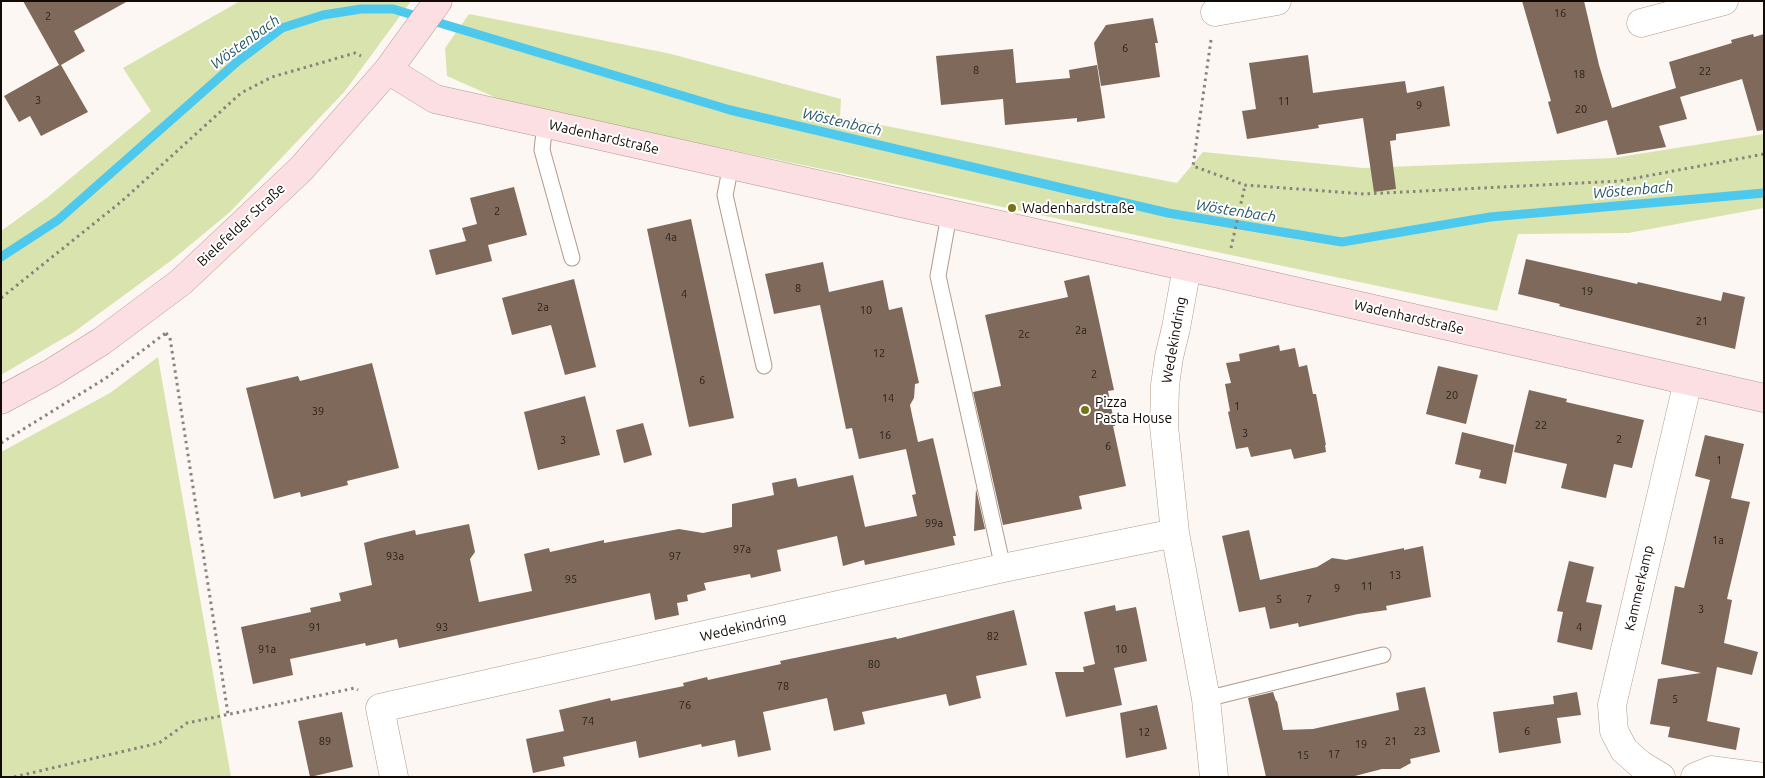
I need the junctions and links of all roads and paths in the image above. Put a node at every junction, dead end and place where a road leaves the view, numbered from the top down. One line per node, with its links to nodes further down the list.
1 (1277, 1): 4 (street)
2 (1724, 1): 5 (street)
3 (437, 3): 6 (street, Bielefelder Straße)
4 (1215, 12): 10 (path)
5 (1641, 23)
6 (388, 70): 7 (street, Wadenhardstraße); 15 (path); 20 (street, Bielefelder Straße)
7 (545, 123): 9 (street, Wadenhardstraße); 13 (lane)
8 (1764, 154): 10 (path)
9 (731, 165): 11 (street, Wadenhardstraße); 17 (lane)
10 (1245, 185): 12 (path)
11 (950, 215): 14 (street, Wadenhardstraße); 22 (lane)
12 (1229, 255)
13 (572, 258)
14 (1187, 267): 18 (street, Wadenhardstraße); 21 (street, Wedekindring)
15 (1, 298)
16 (166, 333): 26 (path)
17 (764, 366)
18 (1688, 381): 19 (street, Wadenhardstraße); 31 (street, Kammerkamp)
19 (1764, 398)
20 (1, 400)
21 (1175, 533): 22 (street, Wedekindring); 24 (street, Wedekindring)
22 (1003, 568): 25 (street, Wedekindring)
23 (1383, 655): 24 (lane)
24 (1206, 699): 30 (street, Wedekindring)
25 (380, 708): 26 (path); 29 (street)
26 (228, 714): 28 (path)
27 (1764, 776): 32 (street)
28 (14, 777)
29 (394, 777)
30 (1214, 777)
31 (1661, 777)
32 (1695, 777)

